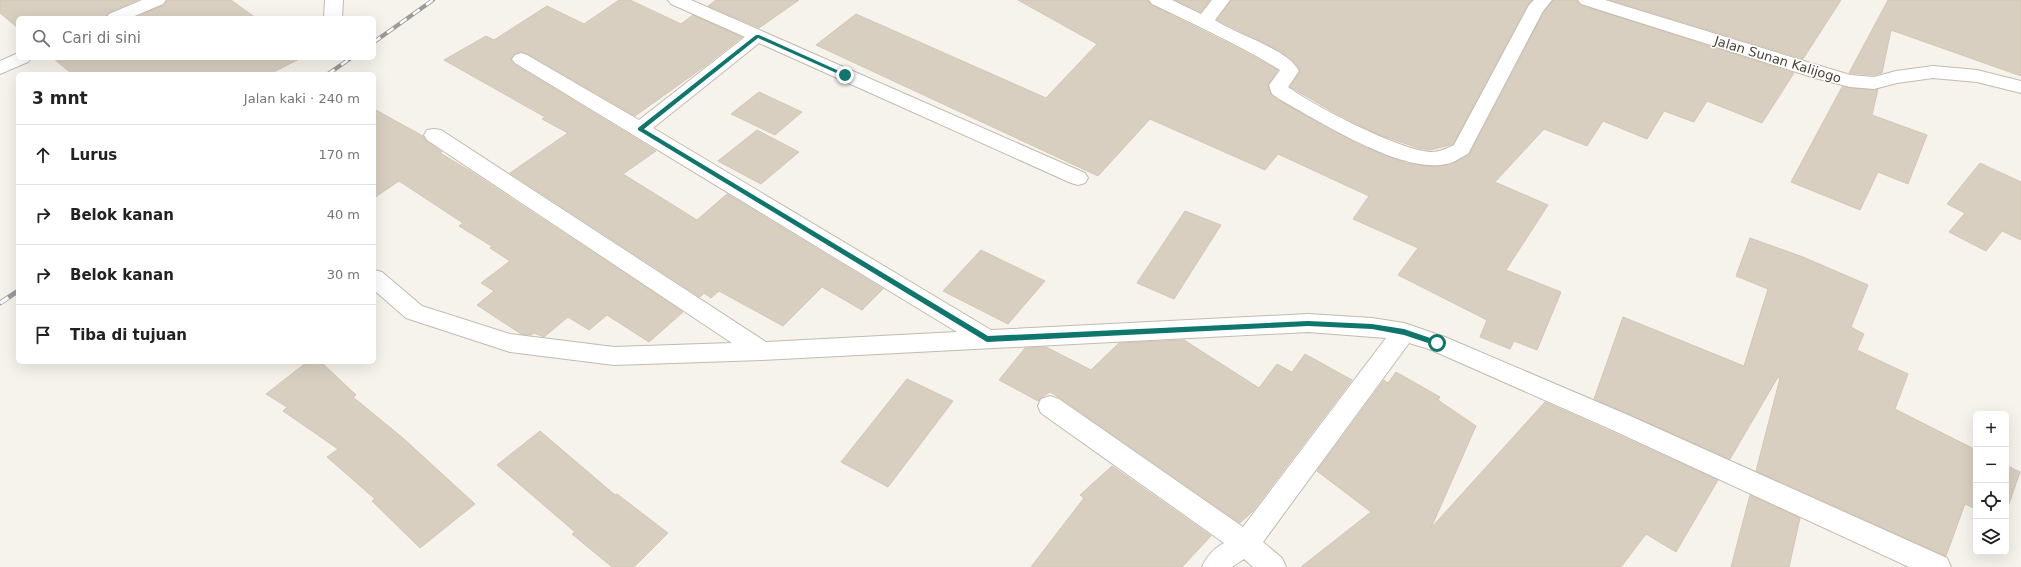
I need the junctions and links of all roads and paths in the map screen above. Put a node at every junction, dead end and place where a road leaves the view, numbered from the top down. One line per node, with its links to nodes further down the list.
1 (157, 0): 8 (street)
2 (334, 0): 9 (street)
3 (677, 0): 11 (street)
4 (1158, 0): 10 (street)
5 (1221, 0): 10 (street)
6 (1543, 0): 10 (street)
7 (1587, 0): 15 (street, Jalan Sunan Kalijogo)
8 (120, 16)
9 (333, 16)
10 (1204, 20)
11 (758, 36): 16 (street); 18 (street)
12 (521, 59): 16 (street)
13 (17, 60): 14 (street)
14 (1, 66)
15 (2021, 87)
16 (640, 129): 21 (street)
17 (434, 135): 22 (street)
18 (1078, 178)
19 (376, 280): 22 (street)
20 (1404, 332): 21 (street); 24 (street); 27 (street)
21 (987, 339): 22 (street)
22 (762, 351)
23 (1050, 406): 24 (street)
24 (1246, 544): 25 (street); 26 (street)
25 (1215, 567)
26 (1273, 567)
27 (1938, 567)

